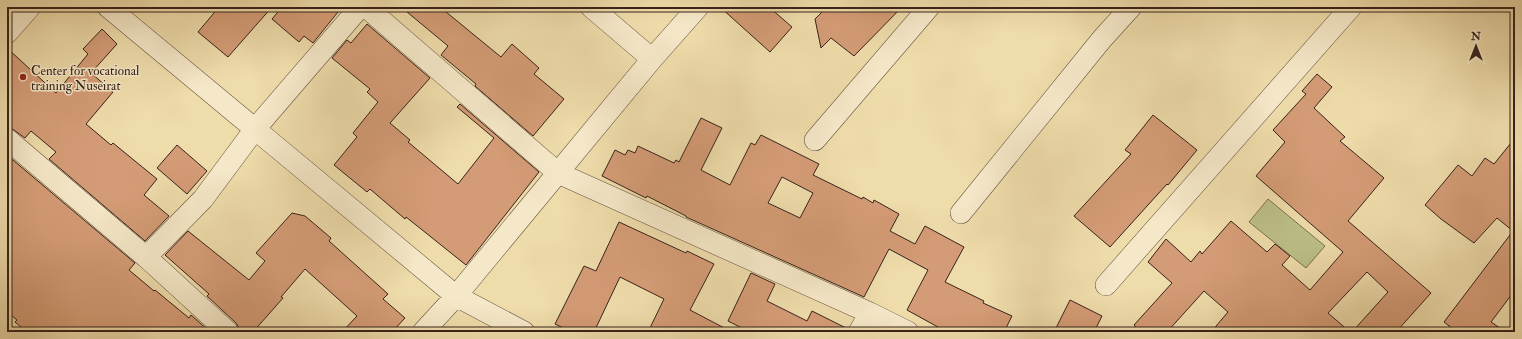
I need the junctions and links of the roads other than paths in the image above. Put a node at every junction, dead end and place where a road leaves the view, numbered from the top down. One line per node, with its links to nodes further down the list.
1 (30, 7): 10 (street)
2 (108, 7): 12 (street)
3 (360, 7): 12 (street)
4 (366, 7): 15 (street)
5 (591, 7): 11 (street)
6 (698, 7): 11 (street)
7 (929, 7): 14 (street)
8 (1131, 7): 16 (street)
9 (1351, 7): 18 (street)
10 (7, 33)
11 (652, 59): 15 (street)
12 (255, 129): 17 (street); 19 (street)
13 (7, 139): 17 (street)
14 (814, 140)
15 (558, 173): 19 (street); 20 (street)
16 (961, 213)
17 (146, 257): 21 (street)
18 (1106, 285)
19 (456, 296): 22 (street); 23 (street)
20 (870, 313): 24 (street); 25 (street)
21 (228, 332)
22 (423, 332)
23 (524, 332)
24 (859, 332)
25 (908, 332)

